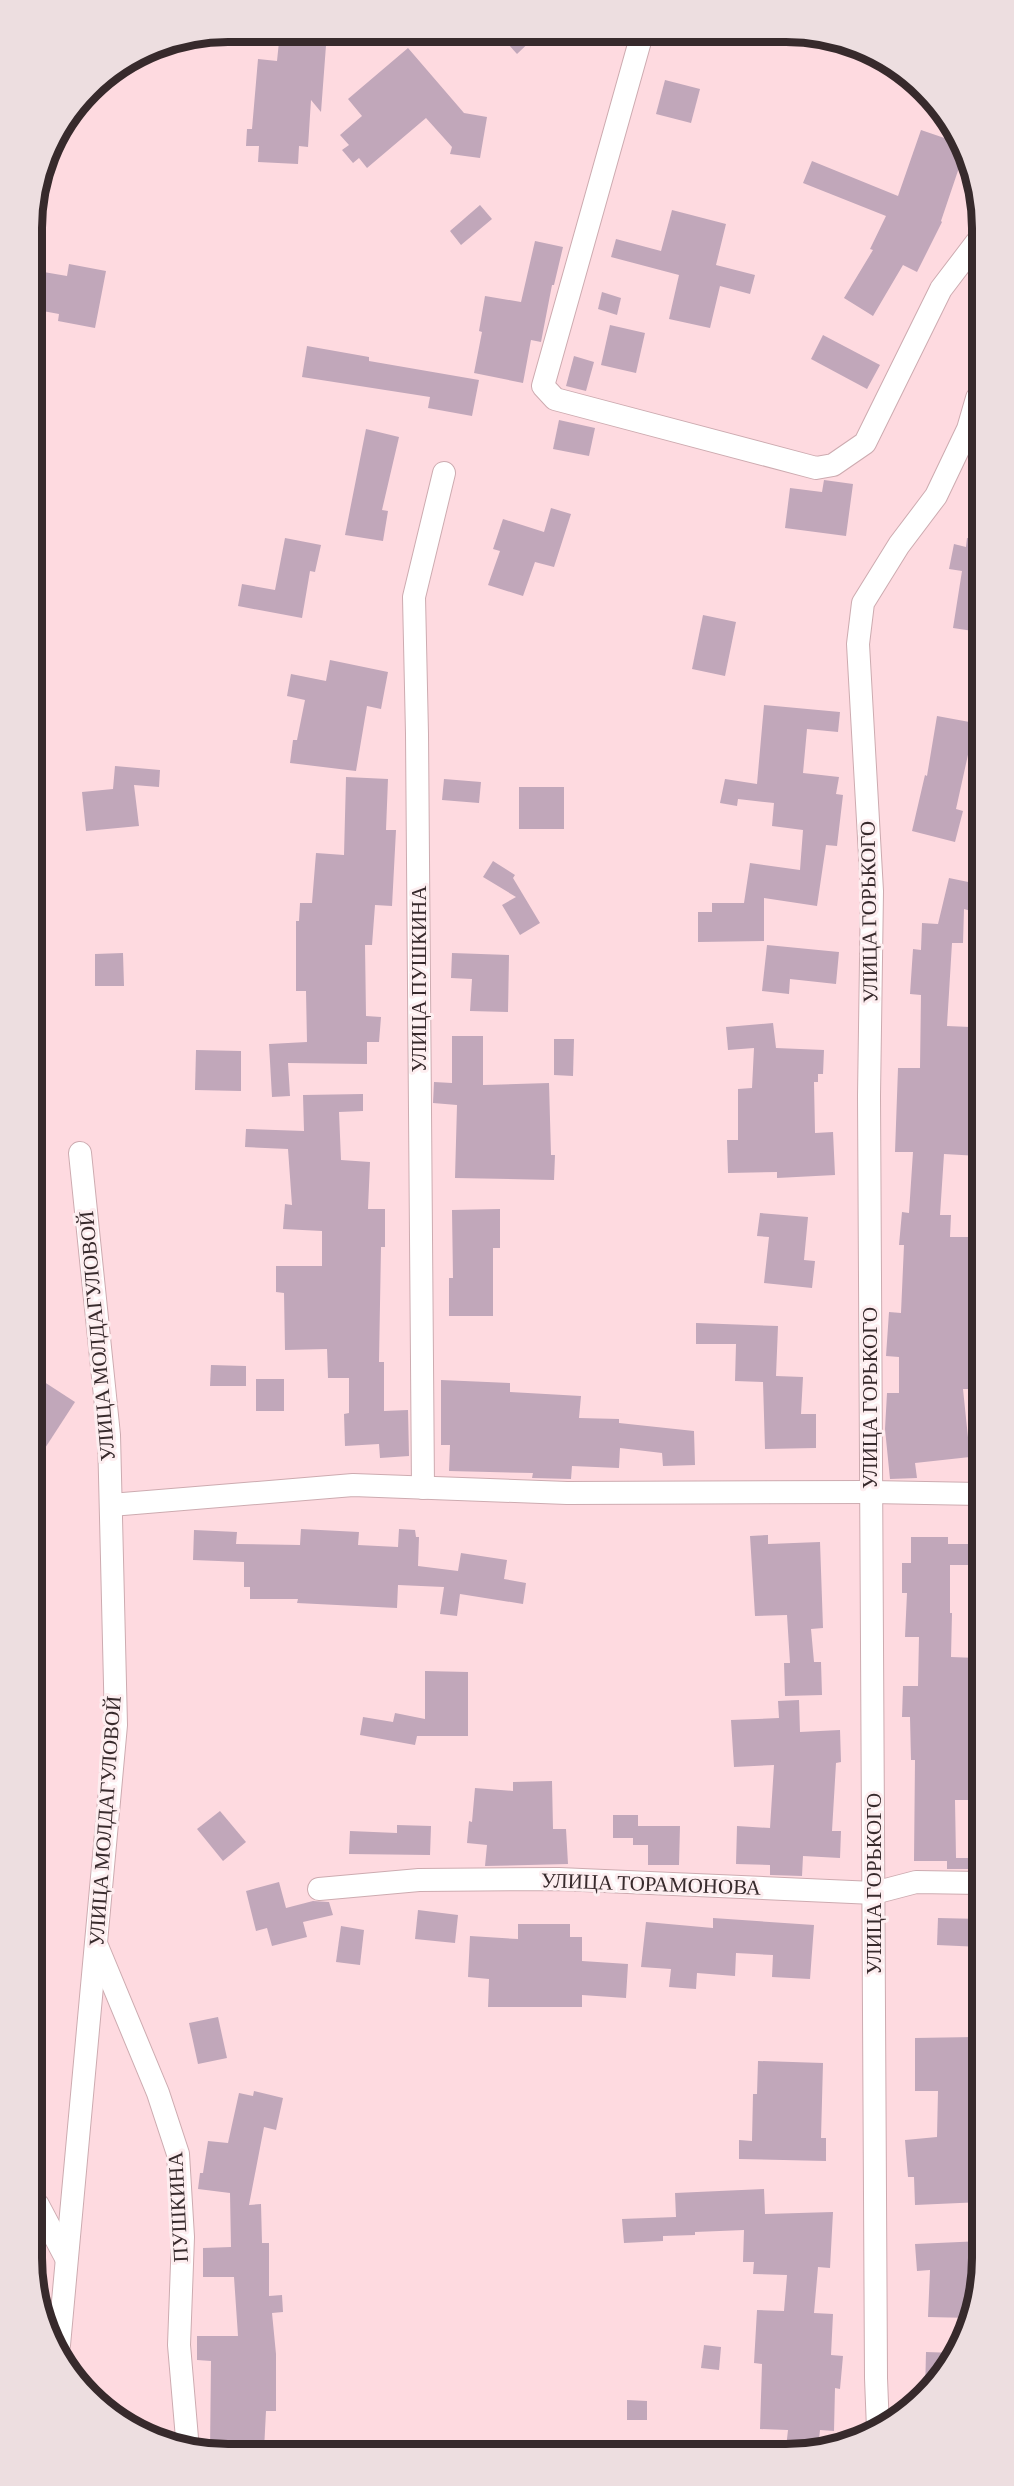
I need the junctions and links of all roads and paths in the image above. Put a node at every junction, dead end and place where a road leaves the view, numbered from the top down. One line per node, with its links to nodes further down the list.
1 (640, 42): 2 (street)
2 (972, 248)
3 (972, 414): 7 (street, УЛИЦА ГОРЬКОГО)
4 (444, 473): 6 (street, УЛИЦА ПУШКИНА)
5 (80, 1153): 9 (street, УЛИЦА МОЛДАГУЛОВОЙ)
6 (423, 1488): 7 (street); 9 (street)
7 (871, 1492): 8 (street); 12 (street, УЛИЦА ГОРЬКОГО)
8 (972, 1494)
9 (111, 1505): 13 (street, УЛИЦА МОЛДАГУЛОВОЙ)
10 (972, 1883): 12 (street, УЛИЦА ТОРАМОНОВА)
11 (319, 1889): 12 (street, УЛИЦА ТОРАМОНОВА)
12 (874, 1893): 17 (street, УЛИЦА ГОРЬКОГО)
13 (96, 1943): 15 (street, УЛИЦА МОЛДАГУЛОВОЙ); 18 (street, ПУШКИНА)
14 (42, 2213): 15 (street)
15 (66, 2259): 16 (street, УЛИЦА МОЛДАГУЛОВОЙ)
16 (60, 2336)
17 (878, 2419)
18 (187, 2439)

